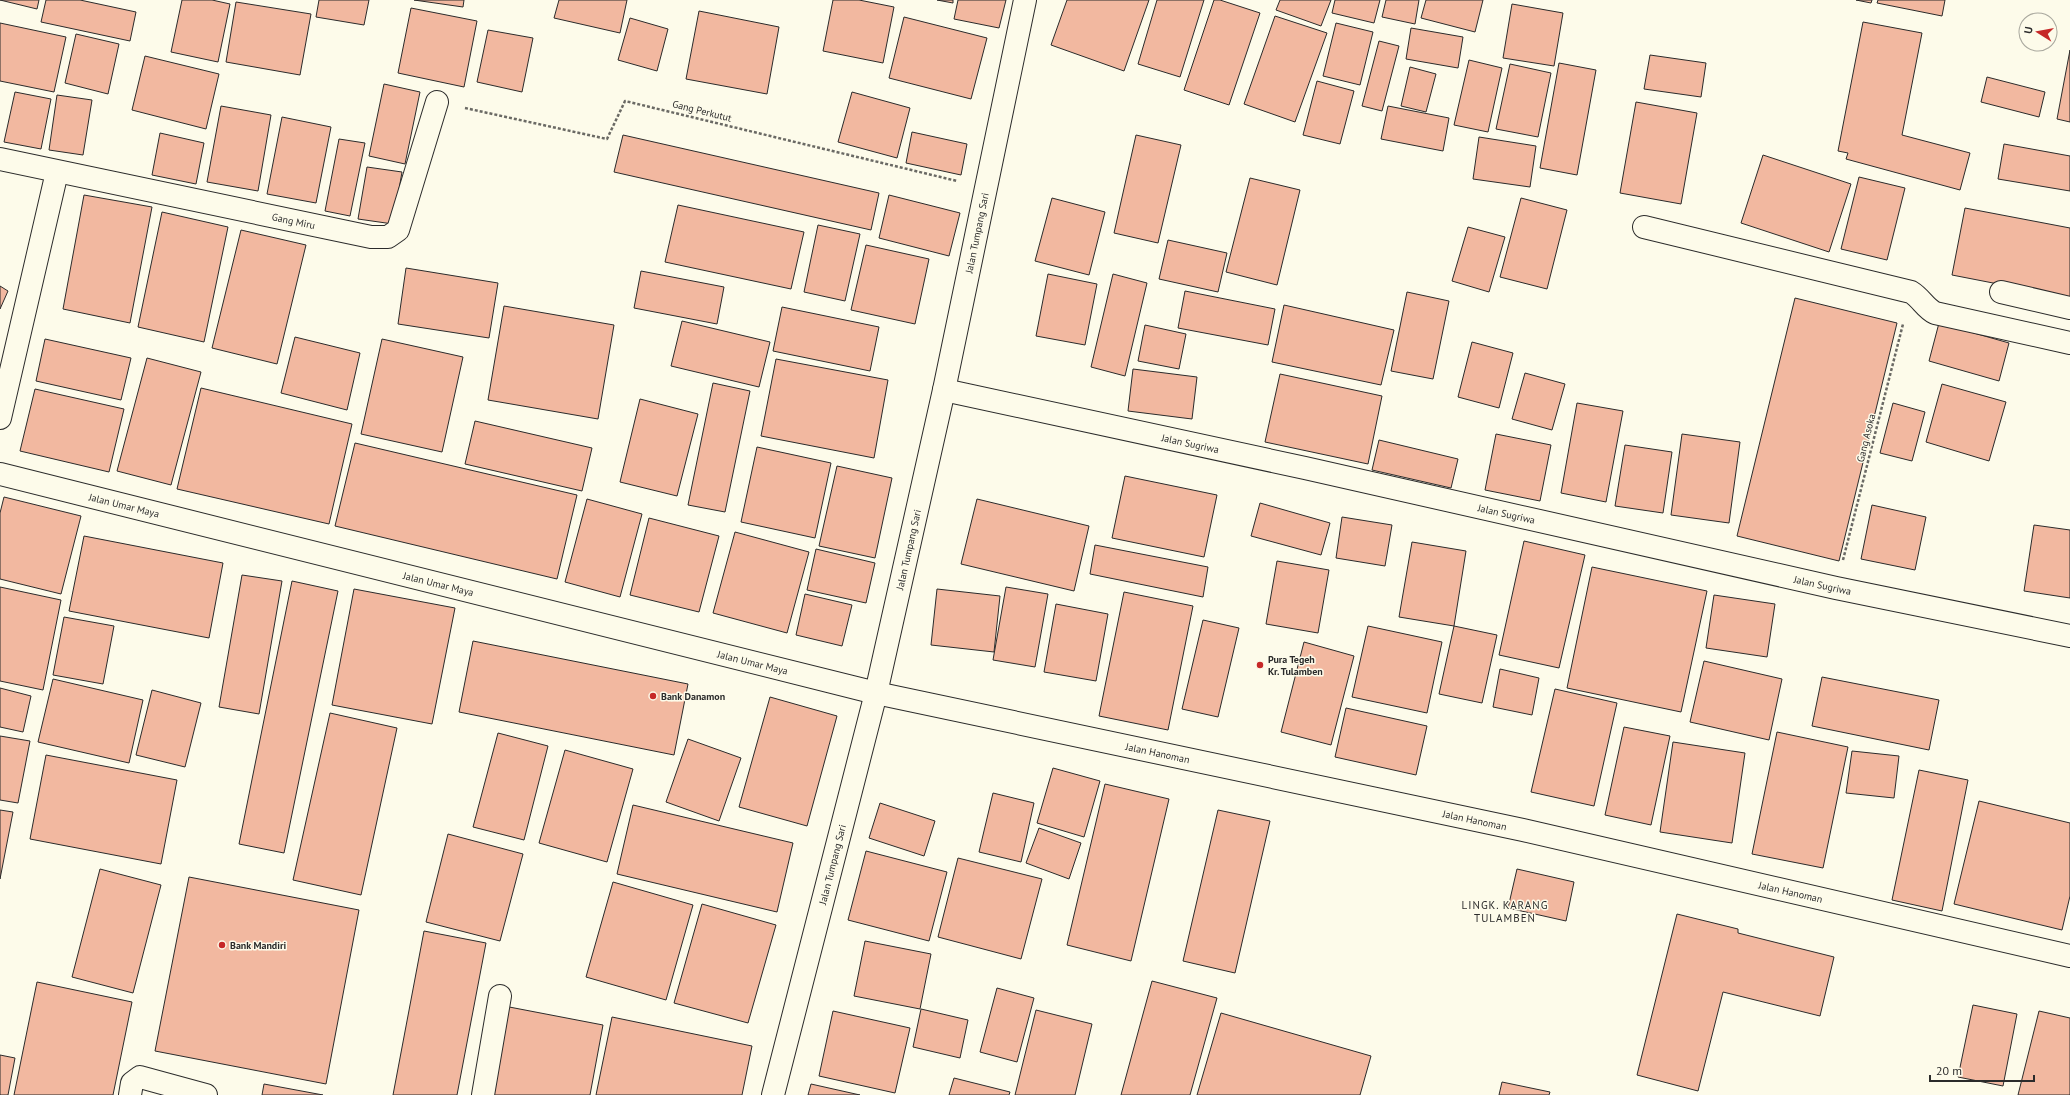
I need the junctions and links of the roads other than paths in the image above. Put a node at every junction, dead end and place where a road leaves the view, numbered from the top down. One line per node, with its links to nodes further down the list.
1 (1025, 0): 9 (street, Jalan Tumpang Sari)
2 (437, 102): 4 (street, Gang Miru)
3 (0, 159): 4 (street, Gang Miru)
4 (57, 172): 10 (street)
5 (1644, 228): 8 (street)
6 (2001, 292): 7 (street)
7 (2070, 308)
8 (2070, 343)
9 (944, 390): 12 (street, Jalan Sugriwa); 13 (street, Jalan Tumpang Sari)
10 (0, 418)
11 (0, 474): 13 (street, Jalan Umar Maya)
12 (2070, 636)
13 (876, 694): 14 (street, Jalan Hanoman); 19 (street, Jalan Tumpang Sari)
14 (2070, 956)
15 (500, 996): 18 (street)
16 (130, 1095): 17 (street)
17 (206, 1095)
18 (483, 1095)
19 (773, 1095)

